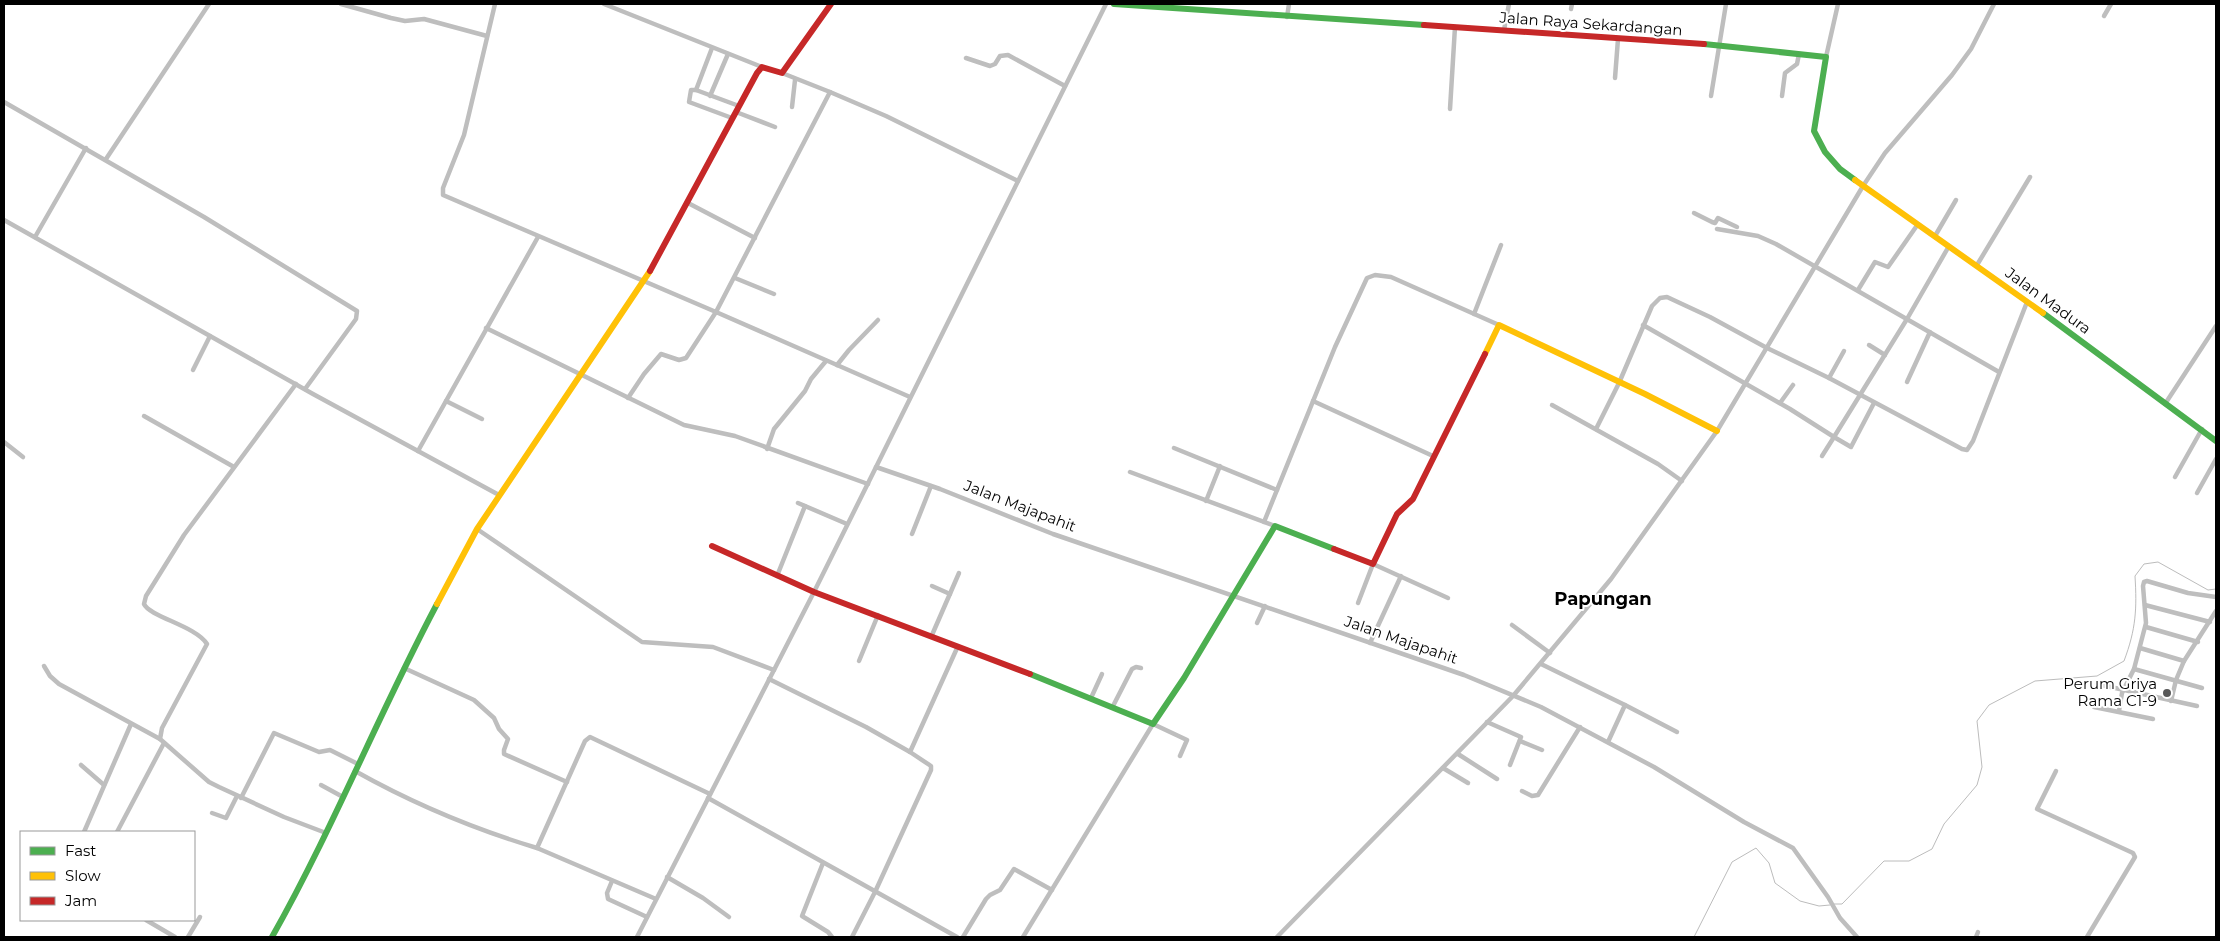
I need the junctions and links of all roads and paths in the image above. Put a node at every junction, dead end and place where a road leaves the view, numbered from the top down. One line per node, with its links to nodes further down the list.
1 (209, 4): 42 (street)
2 (341, 4): 18 (street)
3 (495, 4): 18 (street)
4 (604, 4): 21 (street)
5 (831, 4): 27 (street)
6 (1106, 4): 30 (street)
7 (1114, 4): 15 (street, Jalan Raya Sekardangan)
8 (1289, 4): 15 (street)
9 (1509, 4): 17 (street)
10 (1726, 4): 20 (street)
11 (1838, 4): 24 (street)
12 (1994, 4): 45 (street)
13 (2111, 4): 14 (street)
14 (2104, 16)
15 (1287, 17): 16 (street, Jalan Raya Sekardangan)
16 (1455, 27): 17 (street, Jalan Raya Sekardangan); 38 (street)
17 (1504, 30): 19 (street, Jalan Raya Sekardangan)
18 (487, 36): 55 (street)
19 (1618, 38): 20 (street, Jalan Raya Sekardangan); 28 (street)
20 (1719, 45): 23 (street, Jalan Raya Sekardangan); 34 (street)
21 (712, 48): 22 (street); 31 (street)
22 (728, 54): 26 (street); 33 (street)
23 (1800, 54): 24 (street, Jalan Raya Sekardangan); 35 (street)
24 (1826, 57): 45 (street)
25 (966, 58): 30 (street)
26 (762, 66): 27 (street); 39 (street)
27 (782, 73): 29 (street)
28 (1615, 78)
29 (795, 80): 32 (street); 37 (street)
30 (1065, 86): 44 (street)
31 (696, 90): 33 (street); 39 (street)
32 (830, 92): 44 (street); 56 (street)
33 (710, 96): 39 (street)
34 (1711, 96)
35 (1782, 96)
36 (4, 102): 41 (street)
37 (792, 106)
38 (1450, 109)
39 (736, 112): 40 (street); 47 (street)
40 (775, 127)
41 (86, 148): 42 (street); 54 (street)
42 (106, 159): 91 (street)
43 (2030, 177): 60 (street)
44 (1018, 181): 93 (street)
45 (1863, 186): 50 (street, Jalan Madura); 59 (street)
46 (1956, 200): 53 (street)
47 (688, 203): 56 (street); 62 (street)
48 (1694, 213): 51 (street)
49 (4, 220): 54 (street)
50 (1918, 224): 53 (street, Jalan Madura); 63 (street)
51 (1737, 227)
52 (1717, 229): 59 (street)
53 (1935, 236): 58 (street, Jalan Madura)
54 (35, 237): 75 (street)
55 (538, 237): 62 (street); 73 (street)
56 (755, 238): 61 (street)
57 (1501, 245): 67 (street)
58 (1949, 246): 60 (street, Jalan Madura); 68 (street)
59 (1816, 265): 63 (street); 77 (street)
60 (1977, 266): 65 (street, Jalan Madura)
61 (735, 278): 64 (street); 66 (street)
62 (644, 282): 66 (street); 84 (street)
63 (1858, 290): 68 (street)
64 (774, 294)
65 (2027, 302): 83 (street); 99 (street, Jalan Madura)
66 (716, 312): 80 (street); 94 (street)
67 (1474, 314): 70 (street); 96 (street)
68 (1907, 319): 74 (street); 79 (street)
69 (878, 320): 81 (street)
70 (1499, 325): 87 (street); 112 (street)
71 (1643, 325): 77 (street); 87 (street); 89 (street)
72 (2216, 326): 99 (street)
73 (486, 328): 84 (street); 95 (street)
74 (1930, 332): 83 (street); 86 (street)
75 (210, 336): 82 (street); 88 (street)
76 (1869, 345): 79 (street)
77 (1767, 348): 85 (street); 89 (street)
78 (1844, 351): 85 (street)
79 (1885, 354): 92 (street)
80 (826, 361): 81 (street); 110 (street)
81 (837, 365): 93 (street)
82 (192, 370)
83 (1999, 372): 98 (street)
84 (583, 375): 94 (street); 126 (street)
85 (1829, 378): 92 (street)
86 (1907, 382)
87 (1619, 383): 103 (street); 105 (street)
88 (296, 384): 91 (street); 117 (street)
89 (1746, 384): 97 (street); 105 (street)
90 (1793, 386): 97 (street)
91 (304, 389): 111 (street)
92 (1859, 396): 98 (street); 106 (street)
93 (910, 397): 118 (street)
94 (628, 398): 110 (street)
95 (446, 401): 102 (street); 111 (street)
96 (1313, 402): 112 (street); 124 (street)
97 (1780, 403): 106 (street)
98 (1874, 403): 106 (street)
99 (2165, 404): 104 (street, Jalan Madura)
100 (1552, 405): 103 (street)
101 (144, 416): 117 (street)
102 (482, 419)
103 (1596, 429): 121 (street)
104 (2202, 429): 107 (street, Jalan Madura); 120 (street)
105 (1717, 431): 121 (street)
106 (1834, 437): 113 (street)
107 (2216, 441)
108 (4, 442): 114 (street)
109 (1174, 448): 116 (street)
110 (766, 449): 122 (street)
111 (418, 451): 126 (street)
112 (1433, 456): 136 (street)
113 (1822, 456)
114 (24, 457)
115 (2216, 459): 125 (street)
116 (1220, 466): 124 (street); 127 (street)
117 (234, 467): 189 (street)
118 (876, 467): 122 (street); 123 (street, Jalan Majapahit)
119 (1130, 472): 127 (street)
120 (2175, 477)
121 (1682, 481): 160 (street)
122 (868, 484): 131 (street)
123 (931, 486): 134 (street); 143 (street, Jalan Majapahit)
124 (1277, 490): 130 (street)
125 (2197, 493)
126 (499, 495): 133 (street)
127 (1206, 501): 130 (street)
128 (798, 503): 129 (street)
129 (806, 506): 131 (street); 138 (street)
130 (1264, 522): 132 (street)
131 (847, 524): 141 (street)
132 (1275, 526): 136 (street); 143 (street)
133 (477, 529): 165 (street); 168 (street)
134 (912, 534)
135 (712, 546): 138 (street)
136 (1373, 564): 139 (street); 146 (street)
137 (958, 573): 142 (street)
138 (777, 576): 141 (street)
139 (1401, 576): 144 (street); 157 (street)
140 (932, 586): 142 (street)
141 (814, 592): 150 (street); 168 (street)
142 (950, 594): 155 (street)
143 (1235, 595): 148 (street, Jalan Majapahit); 186 (street)
144 (1448, 598)
145 (2216, 598): 147 (street)
146 (1358, 603)
147 (2145, 604): 151 (street); 154 (street)
148 (1265, 606): 152 (street); 157 (street, Jalan Majapahit)
149 (2216, 611): 151 (street)
150 (878, 615): 155 (street); 162 (street)
151 (2210, 622): 156 (street)
152 (1257, 624)
153 (1512, 625): 160 (street)
154 (2146, 627): 156 (street); 159 (street)
155 (932, 635): 158 (street)
156 (2198, 642): 161 (street)
157 (1370, 643): 175 (street, Jalan Majapahit)
158 (958, 646): 176 (street); 193 (street)
159 (2140, 648): 161 (street); 167 (street)
160 (1550, 653): 163 (street)
161 (2184, 661): 171 (street)
162 (859, 662)
163 (1541, 664): 175 (street); 178 (street)
164 (44, 666): 185 (street)
165 (404, 668): 196 (street); 203 (street)
166 (1141, 668): 179 (street)
167 (2134, 669): 171 (street); 174 (street)
168 (774, 670): 170 (street)
169 (1102, 674): 176 (street)
170 (769, 679): 193 (street); 208 (street)
171 (2176, 680): 173 (street); 177 (street)
172 (2097, 684): 174 (street)
173 (2202, 688)
174 (2124, 689): 177 (street); 182 (street)
175 (1513, 696): 184 (street); 187 (street, Jalan Majapahit)
176 (1092, 698): 179 (street)
177 (2171, 701): 180 (street)
178 (1625, 705): 188 (street); 191 (street)
179 (1113, 706): 186 (street)
180 (2197, 706)
181 (2094, 707): 182 (street)
182 (2119, 711): 183 (street)
183 (2153, 719)
184 (1487, 722): 190 (street); 194 (street)
185 (131, 724): 189 (street); 206 (street)
186 (1153, 724): 195 (street); 219 (street)
187 (1580, 728): 191 (street, Jalan Majapahit); 207 (street)
188 (1677, 732)
189 (162, 741): 209 (street); 213 (street)
190 (1520, 741): 192 (street); 198 (street)
191 (1608, 742): 236 (street, Jalan Majapahit)
192 (1542, 750)
193 (910, 752): 220 (street)
194 (1458, 754): 199 (street); 202 (street)
195 (1180, 756)
196 (358, 764): 200 (street); 209 (street)
197 (81, 765): 206 (street)
198 (1510, 765)
199 (1443, 768): 204 (street); 235 (street)
200 (355, 771): 210 (street); 215 (street)
201 (2056, 771): 237 (street)
202 (1497, 779)
203 (567, 782): 208 (street); 215 (street)
204 (1468, 783)
205 (320, 785): 210 (street)
206 (104, 786): 212 (street)
207 (1522, 791)
208 (709, 796): 216 (street); 217 (street)
209 (239, 797): 211 (street); 214 (street)
210 (342, 797): 214 (street)
211 (212, 813)
212 (84, 831)
213 (117, 831)
214 (326, 833): 228 (street)
215 (537, 848): 218 (street)
216 (823, 863): 220 (street); 230 (street)
217 (667, 878): 221 (street); 224 (street)
218 (612, 881): 221 (street); 223 (street)
219 (1052, 890): 233 (street); 234 (street)
220 (875, 892): 231 (street); 232 (street)
221 (656, 899): 223 (street)
222 (200, 917): 227 (street)
223 (647, 917): 229 (street)
224 (729, 917)
225 (148, 921): 226 (street)
226 (175, 937)
227 (188, 937)
228 (272, 937)
229 (637, 937)
230 (832, 937)
231 (852, 937)
232 (957, 937)
233 (963, 937)
234 (1023, 937)
235 (1277, 937)
236 (1857, 937)
237 (2087, 937)

